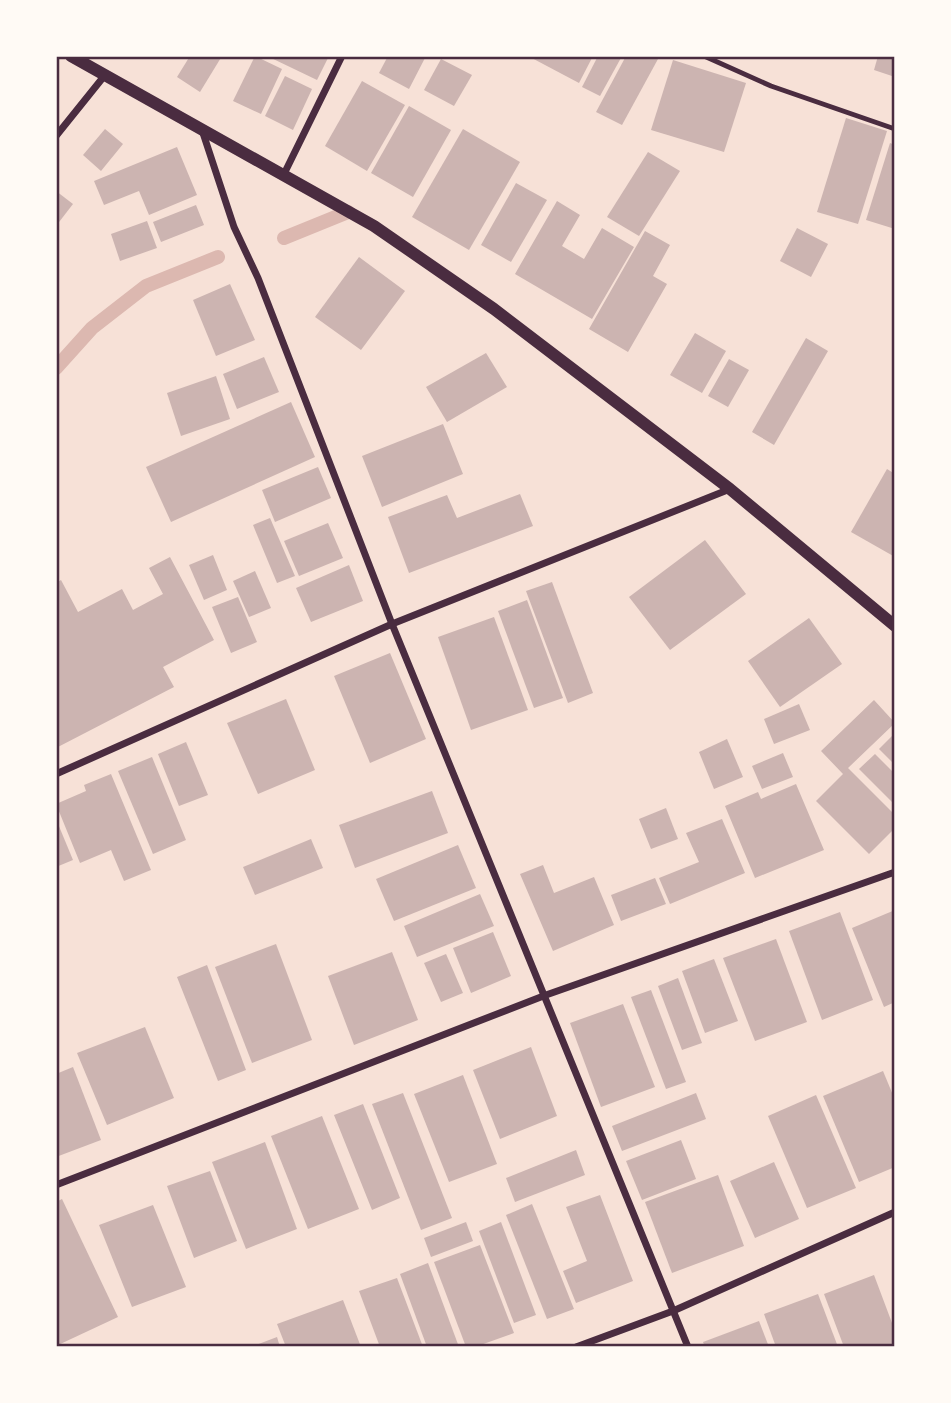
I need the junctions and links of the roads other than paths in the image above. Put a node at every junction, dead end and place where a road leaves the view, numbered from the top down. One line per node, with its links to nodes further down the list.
1 (71, 56): 4 (street)
2 (342, 56): 8 (street)
3 (704, 56): 5 (lane)
4 (104, 75): 6 (street); 7 (street)
5 (895, 128)
6 (202, 130): 8 (street); 11 (street)
7 (56, 136)
8 (284, 174): 9 (street)
9 (730, 489): 10 (street); 11 (street)
10 (894, 622)
11 (392, 624): 12 (street); 14 (street)
12 (56, 774)
13 (895, 872): 14 (street)
14 (546, 995): 15 (street); 17 (street)
15 (56, 1185)
16 (895, 1212): 17 (street)
17 (674, 1311): 18 (street); 19 (street)
18 (576, 1347)
19 (688, 1347)

